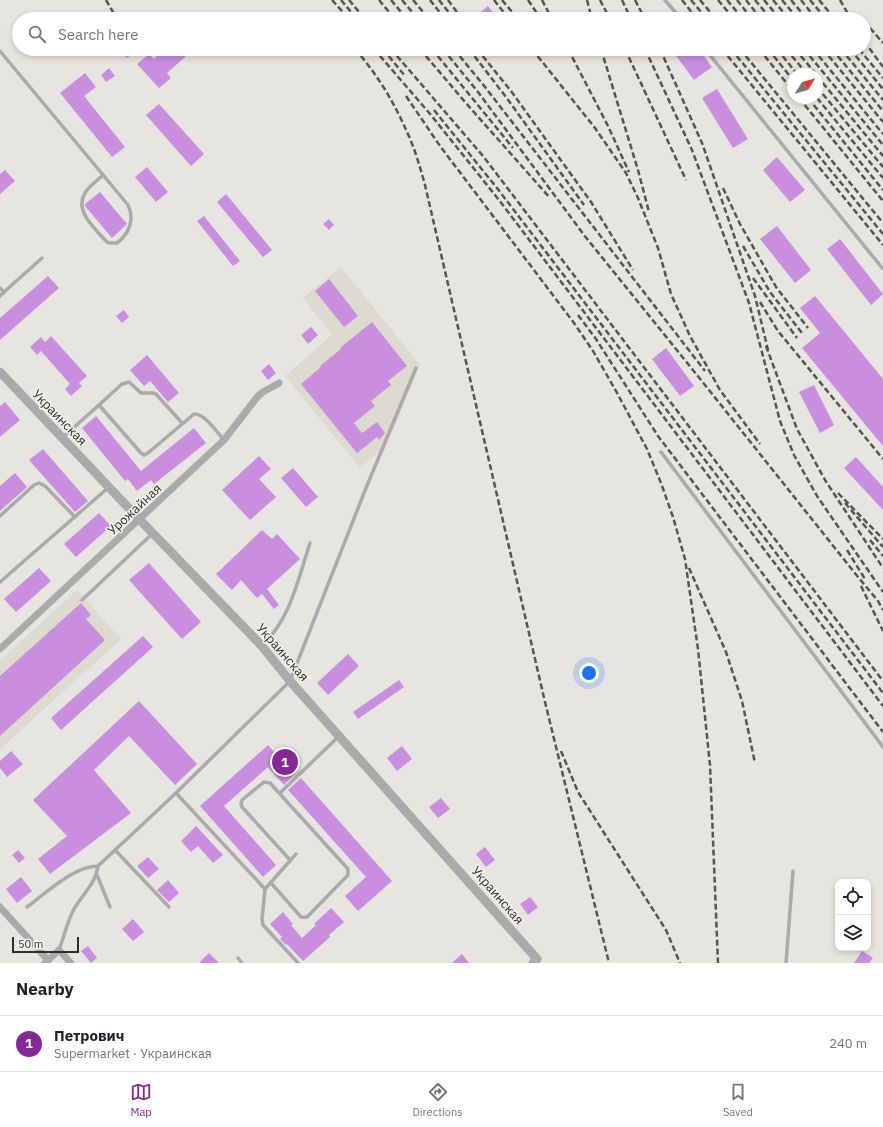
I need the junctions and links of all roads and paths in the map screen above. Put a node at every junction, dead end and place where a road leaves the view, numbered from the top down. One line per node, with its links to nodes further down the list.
1 (665, 0): 2 (lane)
2 (675, 12)
3 (0, 51): 5 (lane)
4 (711, 56): 7 (lane)
5 (103, 175): 5 (lane)
6 (42, 258): 9 (lane)
7 (883, 269)
8 (0, 288): 9 (lane)
9 (4, 292): 10 (lane)
10 (0, 296)
11 (416, 368): 29 (lane)
12 (0, 372): 16 (street, Украинская)
13 (279, 383): 17 (street, Урожайная)
14 (99, 405): 15 (lane); 15 (lane); 16 (lane)
15 (182, 423): 17 (lane)
16 (63, 438): 19 (street, Украинская)
17 (224, 440): 22 (street, Урожайная)
18 (661, 452): 31 (lane)
19 (109, 487): 21 (lane); 22 (street, Украинская)
20 (0, 516): 21 (lane)
21 (75, 517): 25 (lane)
22 (140, 520): 23 (street, Украинская); 28 (street, Урожайная)
23 (153, 533): 26 (lane); 27 (street, Украинская)
24 (310, 543): 27 (lane)
25 (0, 582)
26 (82, 600)
27 (261, 646): 29 (street, Украинская)
28 (0, 649)
29 (290, 681): 30 (street, Украинская); 33 (lane)
30 (340, 736): 32 (lane); 49 (street, Украинская)
31 (883, 747)
32 (280, 793): 36 (lane); 40 (lane)
33 (176, 794): 34 (lane); 41 (lane)
34 (115, 850): 37 (lane); 44 (lane)
35 (296, 854): 36 (lane)
36 (290, 860): 40 (lane)
37 (98, 866): 39 (lane); 43 (lane)
38 (793, 871): 53 (lane)
39 (97, 875): 45 (lane); 46 (lane)
40 (271, 883): 41 (lane)
41 (265, 889): 52 (lane)
42 (0, 907): 48 (street)
43 (27, 907)
44 (169, 907)
45 (110, 908)
46 (59, 950): 48 (street); 50 (street)
47 (238, 958): 51 (lane)
48 (47, 962)
49 (537, 962)
50 (71, 963)
51 (242, 963)
52 (297, 963)
53 (786, 963)

